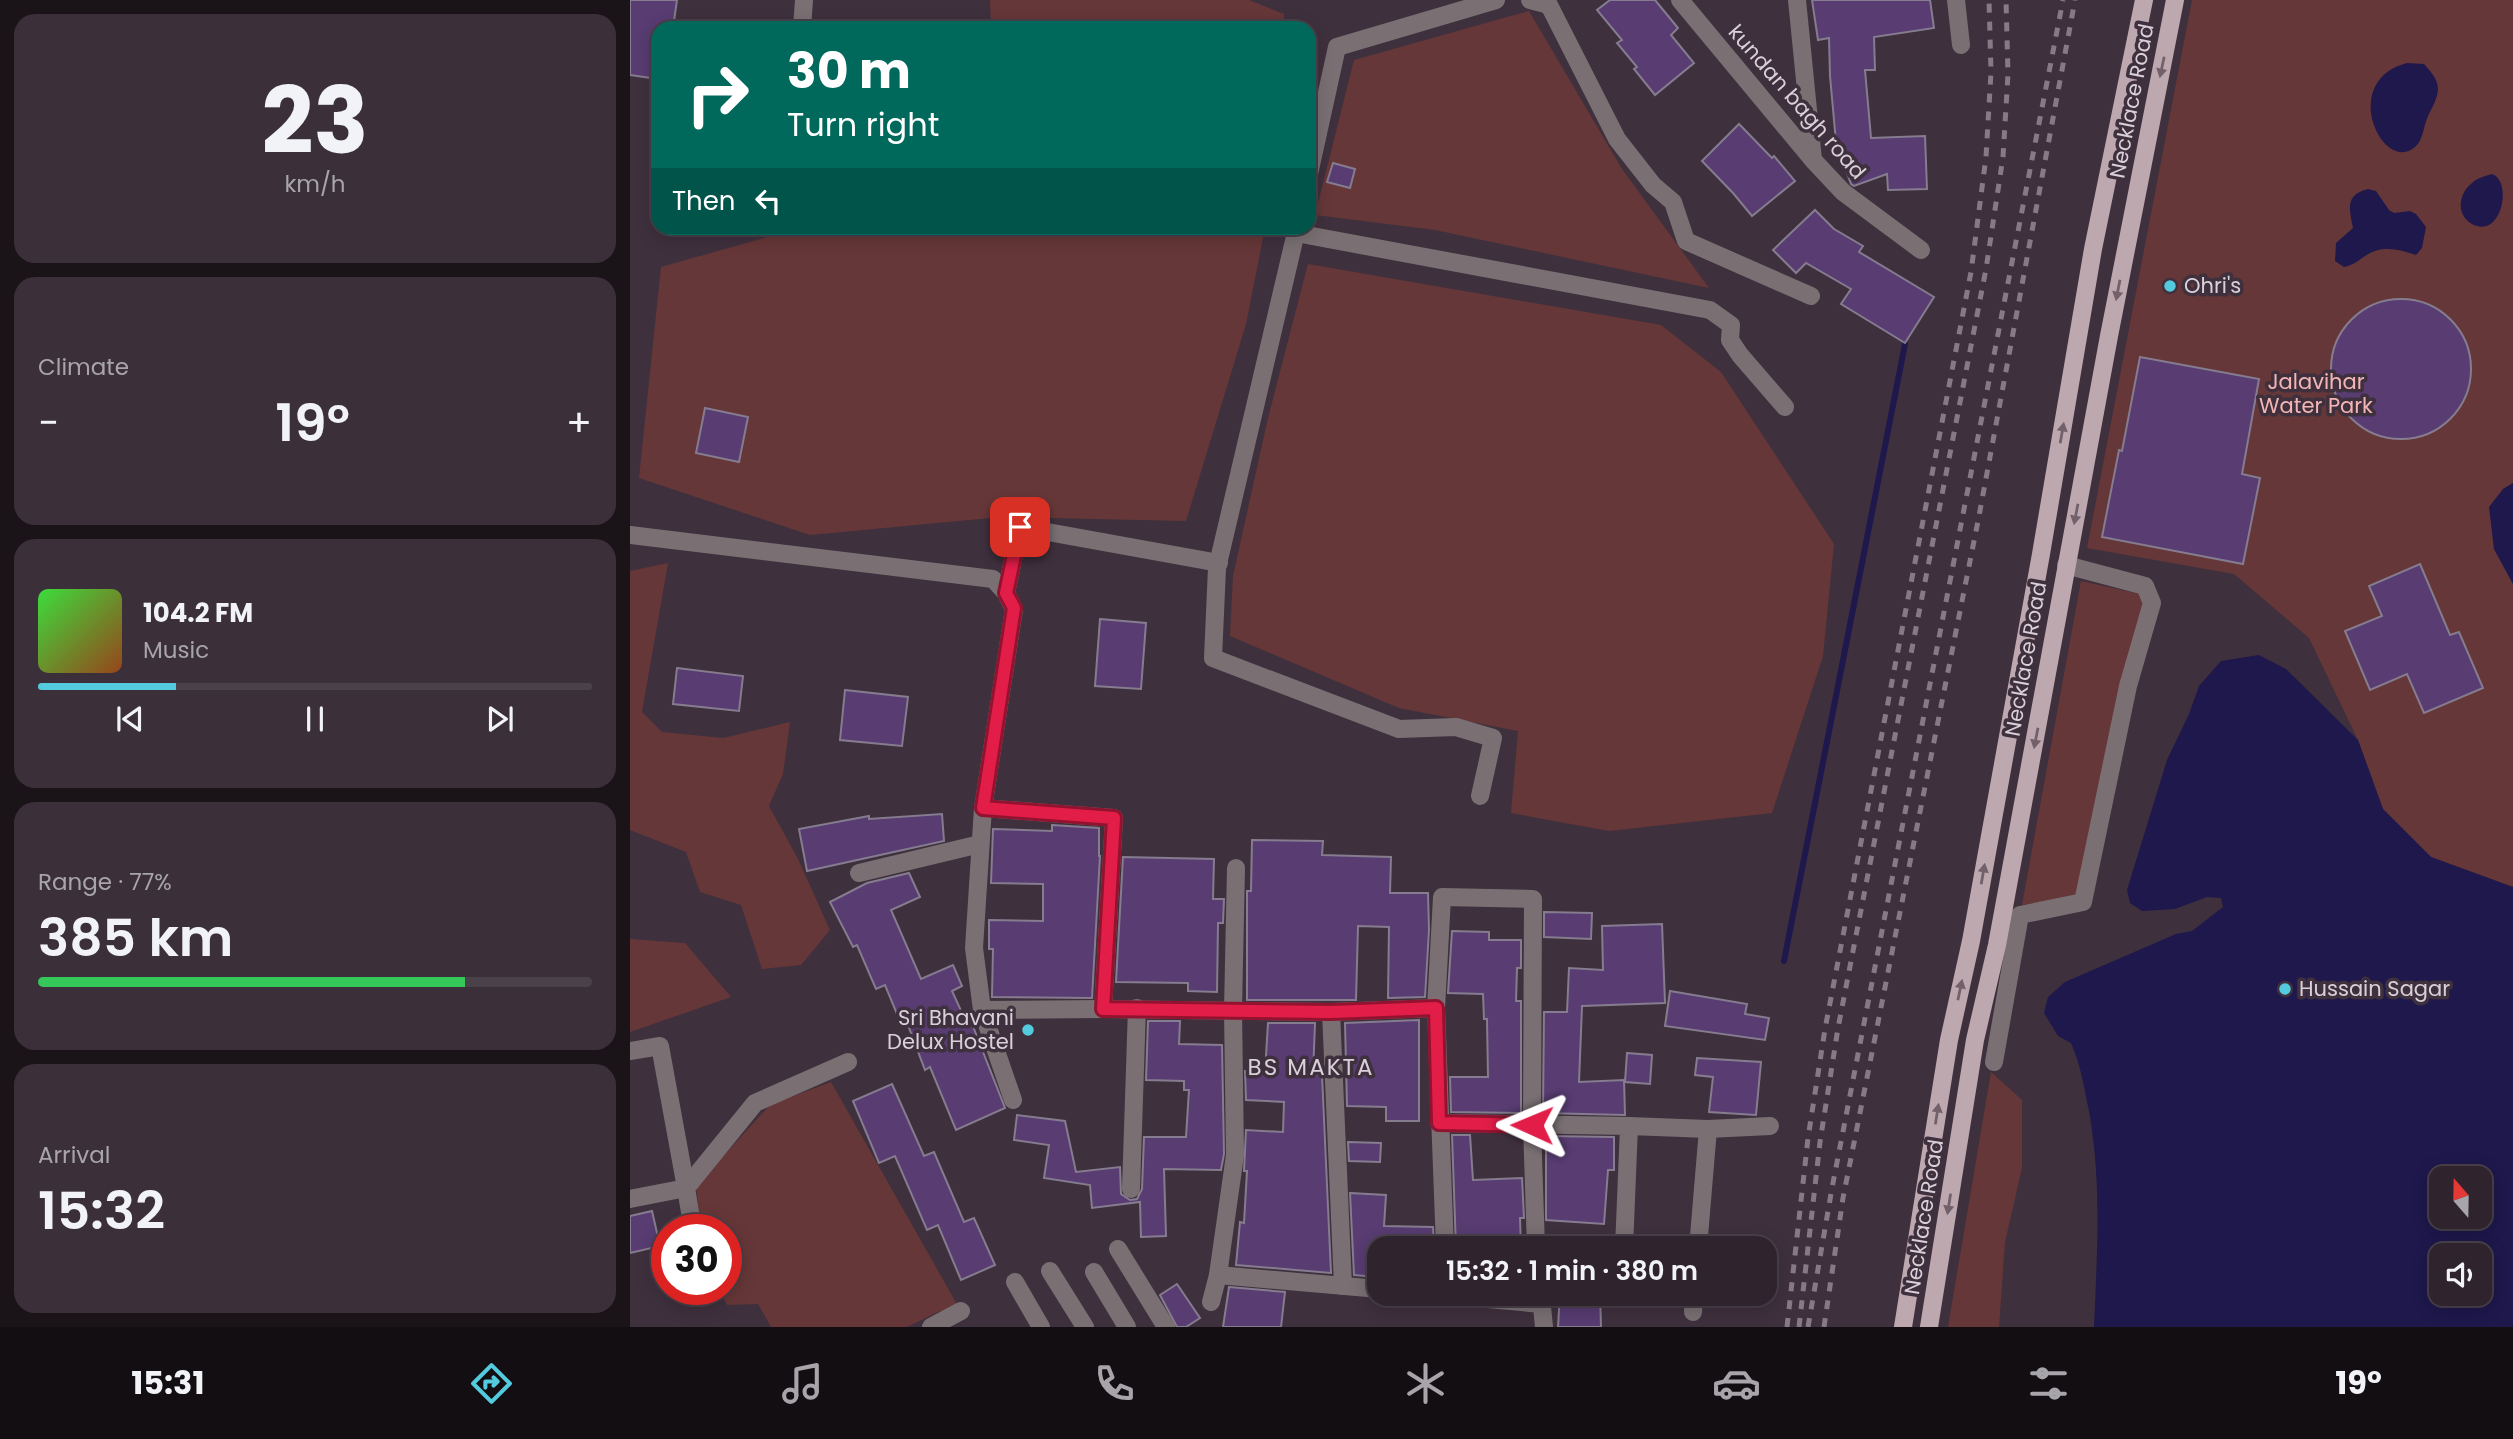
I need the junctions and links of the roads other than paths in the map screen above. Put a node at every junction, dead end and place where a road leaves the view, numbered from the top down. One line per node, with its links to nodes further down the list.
1 (804, 0): 9 (street)
2 (1496, 0): 13 (street)
3 (1530, 0): 20 (street)
4 (1679, 0): 14 (street, kundan bagh road)
5 (1797, 0): 14 (street)
6 (1956, 0): 10 (street)
7 (2144, 0): 11 (main road, Necklace Road)
8 (2175, 0): 12 (main road, Necklace Road, one-way to 12)
9 (802, 21)
10 (1961, 46)
11 (2117, 130): 12 (main road); 15 (main road, Necklace Road)
12 (2148, 135): 16 (main road, Necklace Road)
13 (1316, 142)
14 (1813, 160): 19 (street, kundan bagh road)
15 (2103, 202): 16 (main road); 72 (main road, Necklace Road, one-way to 15)
16 (2134, 208): 24 (main road, Necklace Road, one-way to 24)
17 (1316, 234): 21 (street)
18 (1295, 235): 23 (street)
19 (1921, 250)
20 (1811, 296)
21 (1785, 407)
22 (630, 535): 25 (street)
23 (1219, 563): 25 (street); 26 (street)
24 (2066, 565): 39 (street); 73 (main road, Necklace Road, one-way to 73)
25 (1006, 593): 27 (street)
26 (1480, 796)
27 (983, 808): 28 (street); 33 (street)
28 (981, 844): 30 (street); 34 (street)
29 (1236, 869): 35 (street)
30 (859, 873)
31 (1138, 1008): 33 (street); 35 (street); 47 (street)
32 (1436, 1008): 36 (street); 41 (street); 42 (street)
33 (1103, 1009): 34 (street)
34 (982, 1010): 40 (street)
35 (1233, 1010): 36 (street); 57 (street)
36 (1331, 1012): 59 (street)
37 (630, 1051): 46 (street)
38 (848, 1062): 46 (street)
39 (1994, 1062)
40 (1013, 1100)
41 (1439, 1123): 42 (street); 50 (street)
42 (1532, 1125): 43 (street); 51 (street)
43 (1629, 1126): 45 (street); 52 (street)
44 (1770, 1126): 45 (street)
45 (1708, 1129): 53 (street)
46 (686, 1188): 48 (street); 49 (street)
47 (1131, 1189)
48 (630, 1199)
49 (690, 1214)
50 (1444, 1236)
51 (1536, 1236)
52 (1624, 1236)
53 (1699, 1236)
54 (1118, 1249): 70 (street)
55 (1050, 1271): 68 (street)
56 (1094, 1272): 69 (street)
57 (1218, 1275): 59 (street); 61 (street)
58 (1015, 1282): 67 (street)
59 (1343, 1286): 60 (street)
60 (1367, 1288)
61 (1211, 1302)
62 (1542, 1306): 71 (street)
63 (1693, 1306): 65 (street)
64 (961, 1311): 66 (street)
65 (1693, 1312)
66 (931, 1327)
67 (1041, 1327)
68 (1085, 1327)
69 (1127, 1327)
70 (1166, 1327)
71 (1544, 1327)
72 (1903, 1327)
73 (1929, 1327)

